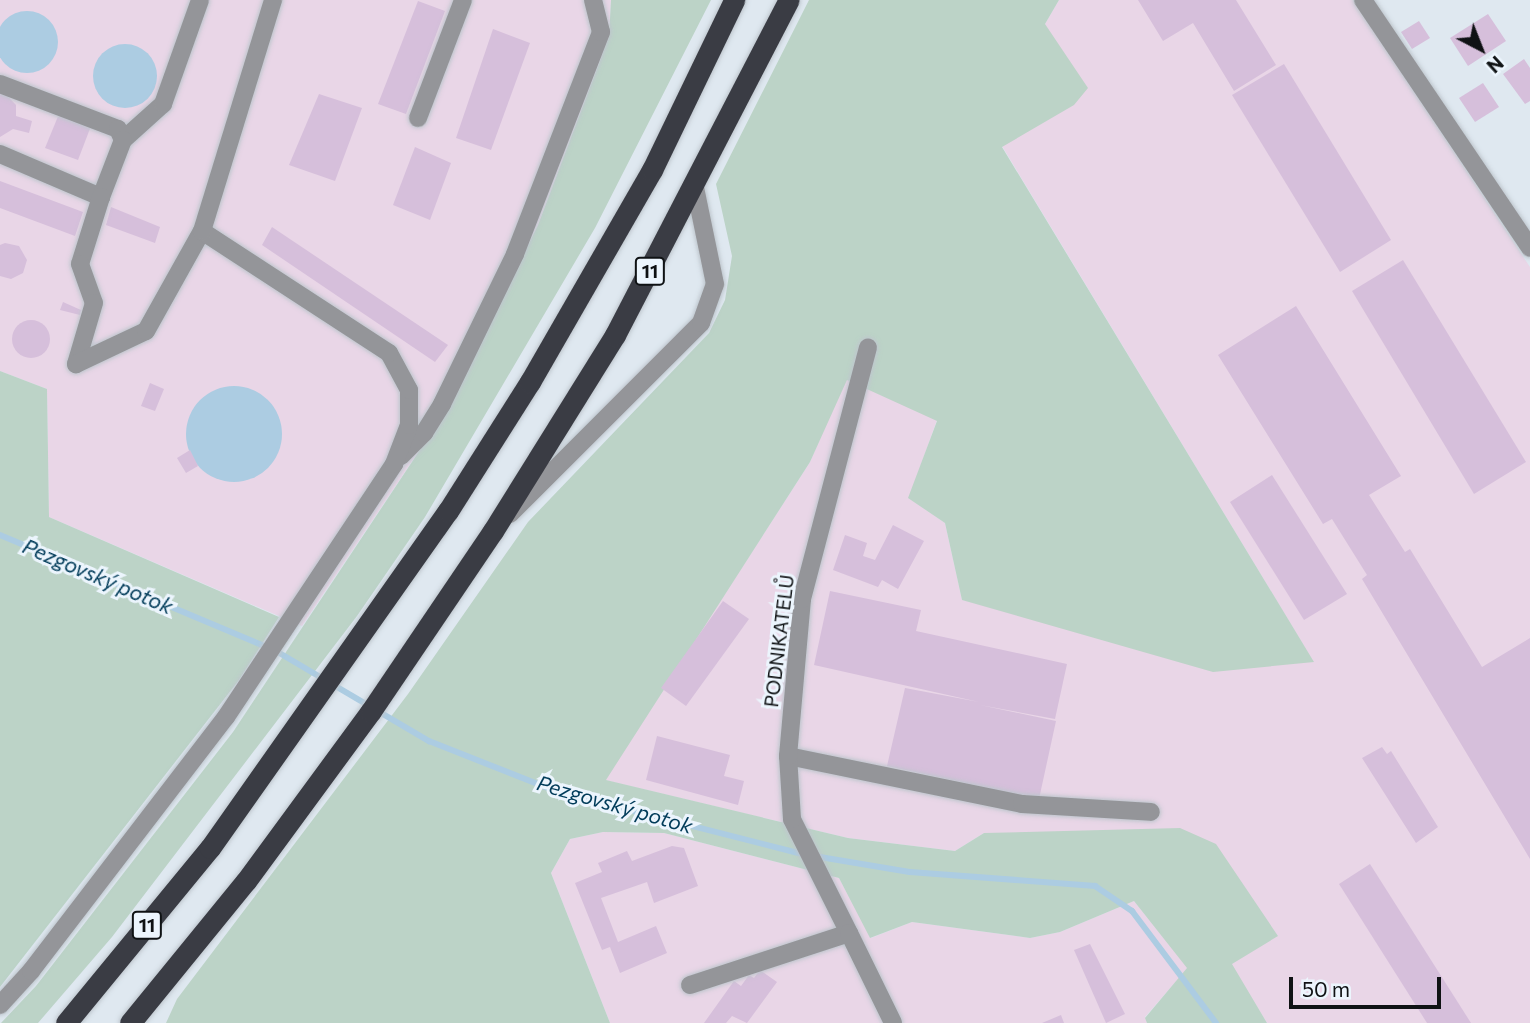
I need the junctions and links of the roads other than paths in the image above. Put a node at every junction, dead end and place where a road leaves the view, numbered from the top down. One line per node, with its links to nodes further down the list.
1 (200, 0): 10 (street)
2 (273, 0): 14 (street)
3 (463, 0): 9 (street)
4 (593, 0): 17 (street)
5 (734, 0): 25 (highway, 11)
6 (789, 0): 12 (highway, 11)
7 (1363, 0): 15 (street)
8 (0, 84): 10 (street)
9 (418, 118)
10 (123, 140): 13 (street)
11 (0, 154): 13 (street)
12 (695, 187): 18 (highway, 11); 18 (street)
13 (101, 197): 14 (street)
14 (202, 231): 17 (street)
15 (1530, 248)
16 (868, 348): 19 (street, PODNIKATELŮ)
17 (394, 464): 24 (street)
18 (493, 531): 22 (highway, 11)
19 (788, 756): 20 (street); 21 (street, PODNIKATELŮ)
20 (1151, 812)
21 (849, 933): 23 (street); 28 (street, PODNIKATELŮ)
22 (167, 979): 26 (highway, 11); 27 (street)
23 (690, 985)
24 (0, 1004)
25 (66, 1023)
26 (130, 1023)
27 (144, 1023)
28 (893, 1023)

